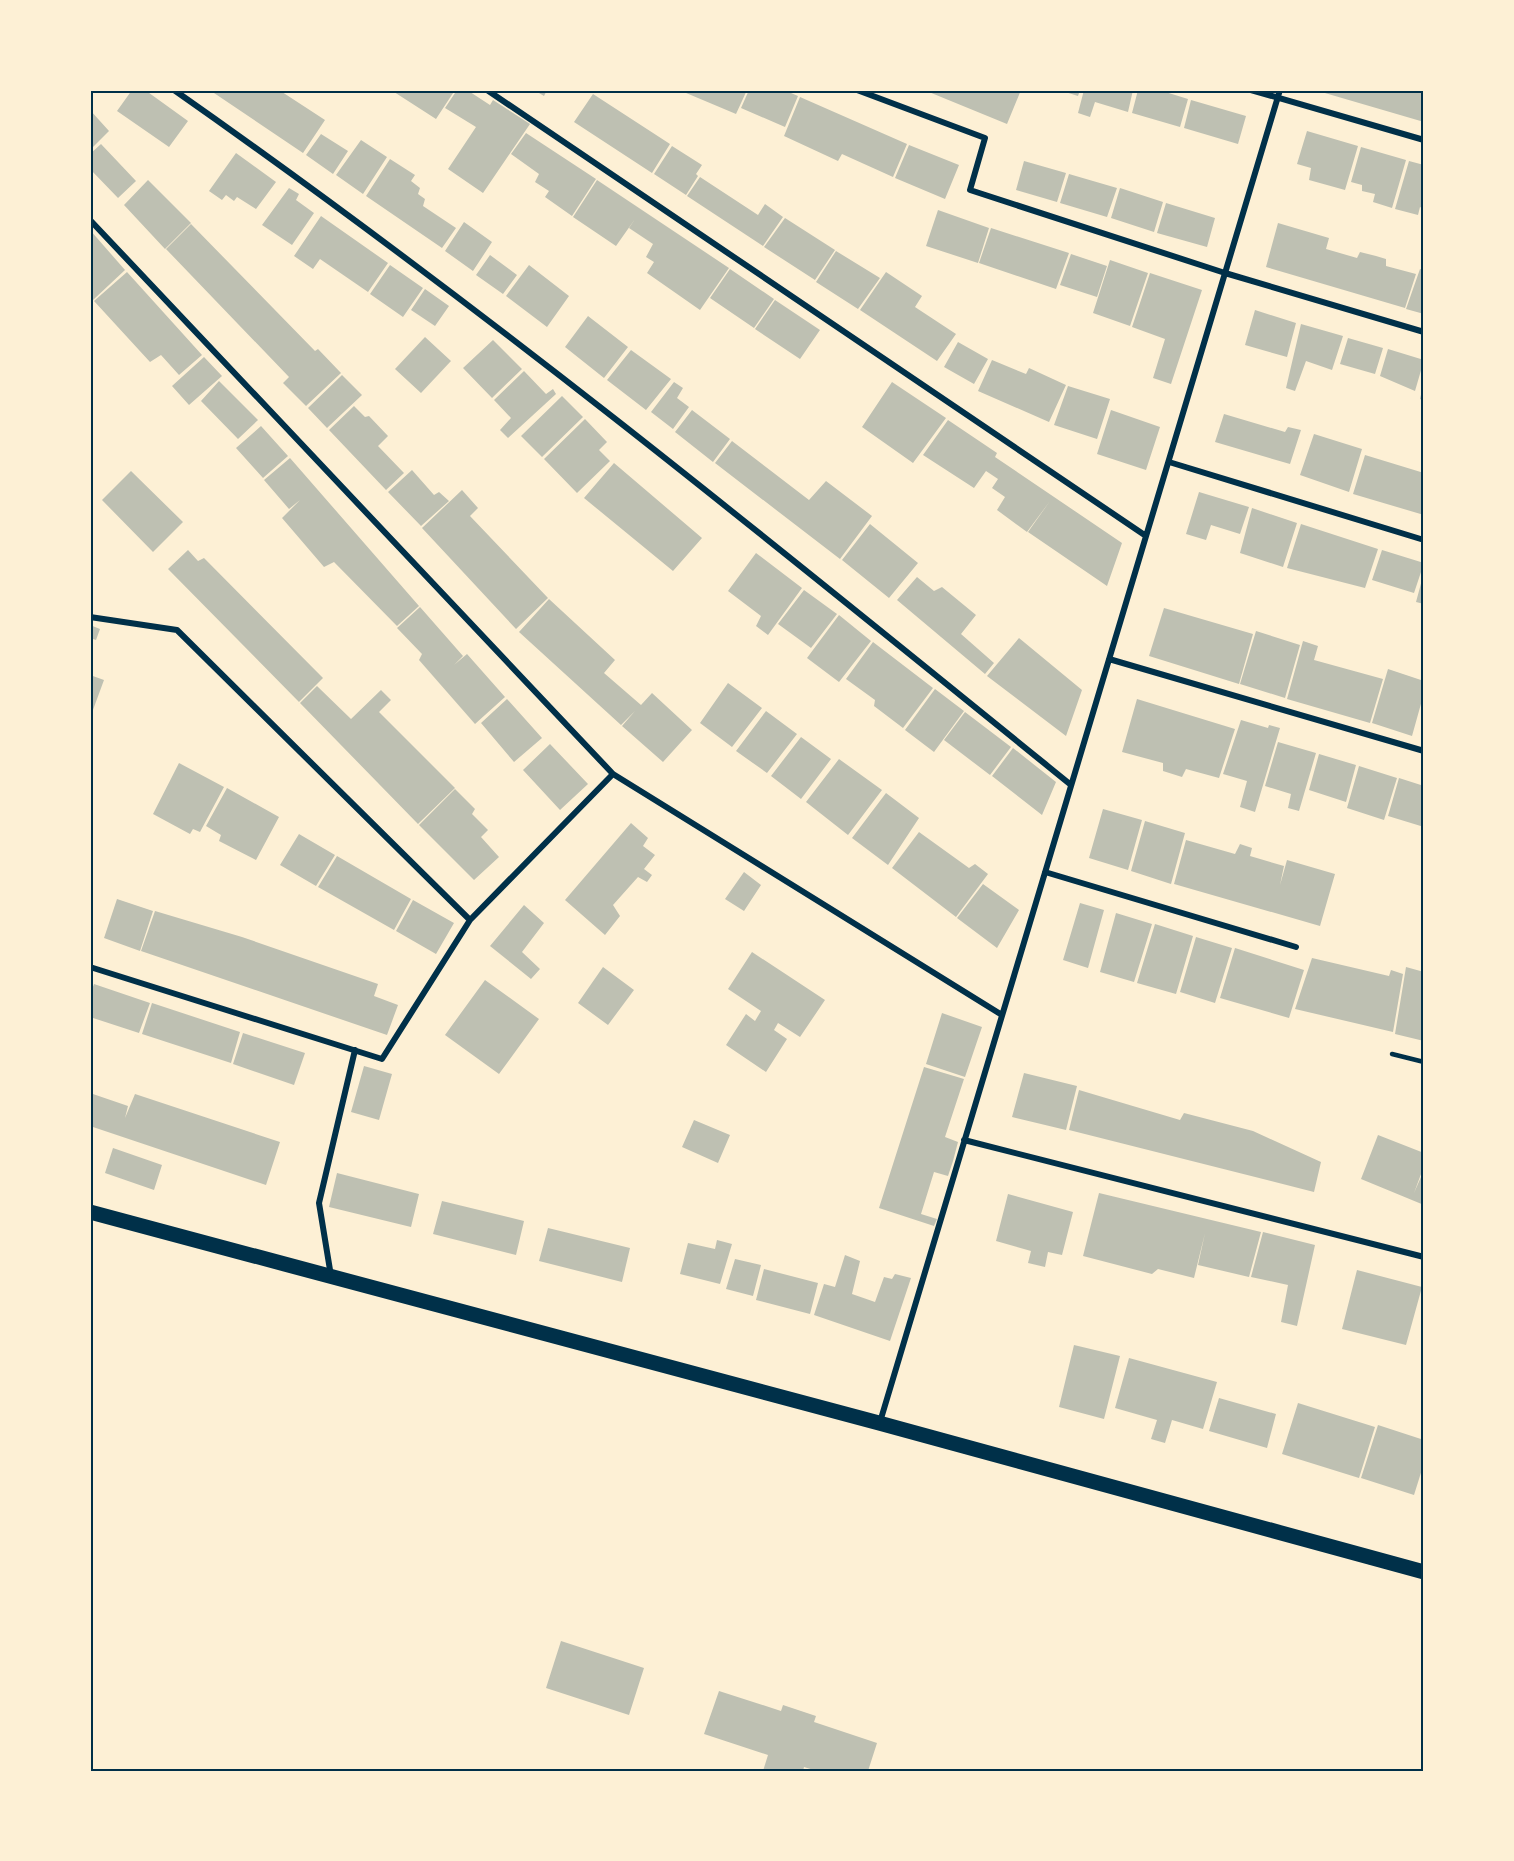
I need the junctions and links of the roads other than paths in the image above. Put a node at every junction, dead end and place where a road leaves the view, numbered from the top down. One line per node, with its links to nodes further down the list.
1 (174, 90): 18 (street)
2 (487, 90): 12 (street)
3 (857, 90): 9 (street)
4 (1251, 90): 6 (street)
5 (1280, 90): 6 (street)
6 (1278, 98): 7 (street); 9 (street)
7 (1424, 140)
8 (90, 220): 17 (street)
9 (1226, 273): 10 (street); 11 (street)
10 (1424, 332)
11 (1169, 462): 12 (street); 13 (street)
12 (1146, 536): 15 (street)
13 (1424, 540)
14 (90, 617): 20 (street)
15 (1109, 659): 16 (street); 18 (street)
16 (1424, 751)
17 (613, 774): 20 (street); 23 (street)
18 (1071, 785): 19 (street)
19 (1045, 872): 21 (street); 23 (street)
20 (470, 920): 24 (street)
21 (1296, 947)
22 (90, 968): 24 (street)
23 (1002, 1015): 27 (street)
24 (355, 1050): 30 (street)
25 (1392, 1054): 26 (lane)
26 (1424, 1062)
27 (964, 1140): 29 (street); 31 (street)
28 (90, 1212): 30 (highway)
29 (1424, 1257)
30 (331, 1276): 31 (highway)
31 (879, 1423): 32 (highway)
32 (1424, 1572)

